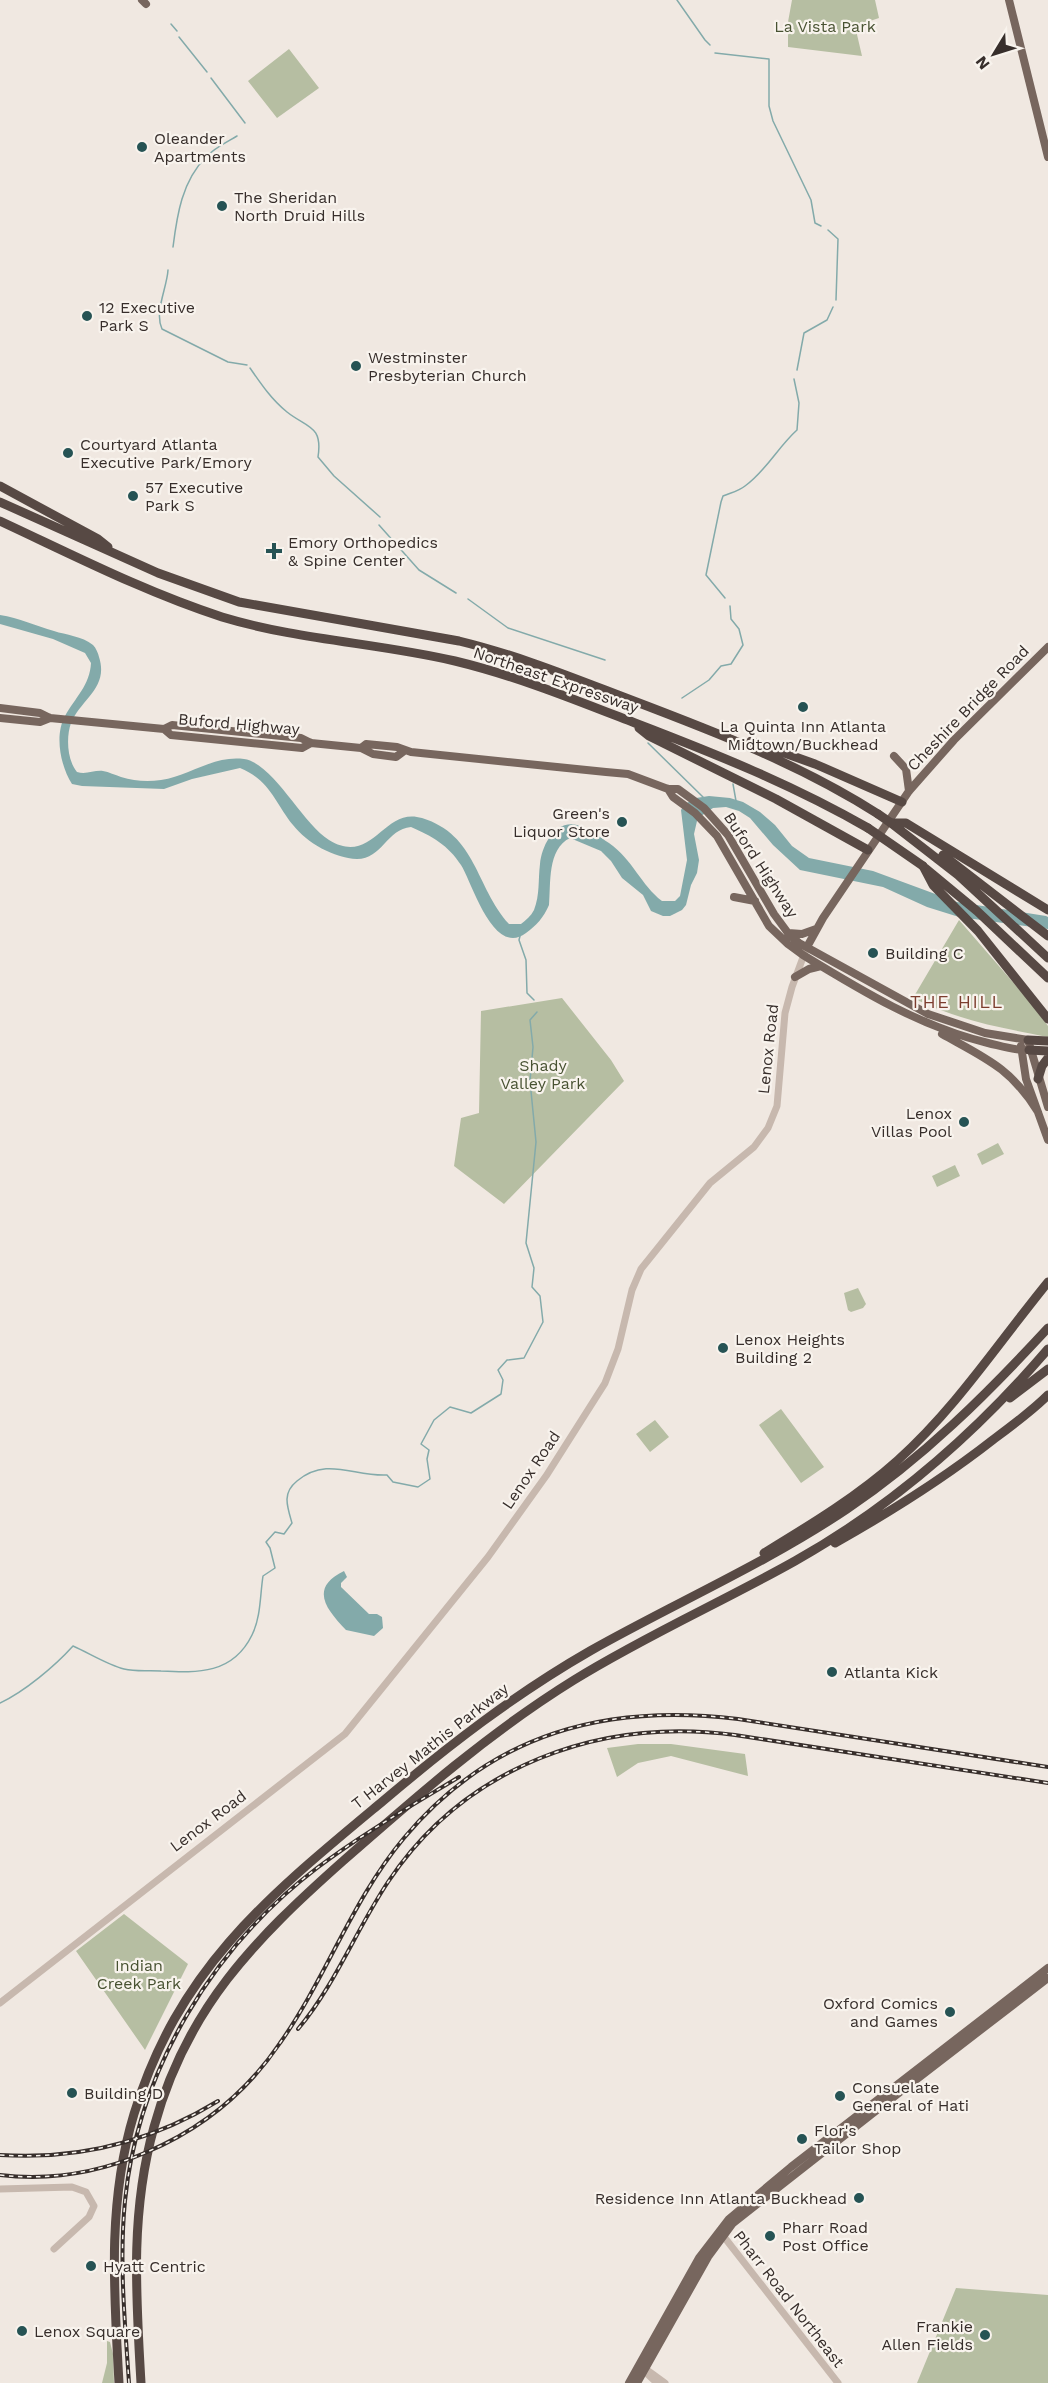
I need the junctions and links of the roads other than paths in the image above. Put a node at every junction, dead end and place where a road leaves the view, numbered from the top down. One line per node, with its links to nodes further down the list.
1 (1009, 0): 2 (main road)
2 (1048, 157)
3 (0, 486): 8 (highway)
4 (0, 502): 8 (highway, Northeast Expressway)
5 (0, 521): 7 (highway, Northeast Expressway)
6 (0, 529): 7 (highway)
7 (19, 530): 13 (highway, Northeast Expressway)
8 (115, 553): 14 (highway, Northeast Expressway)
9 (1048, 648): 17 (main road, Cheshire Bridge Road)
10 (0, 708): 12 (main road, Buford Highway)
11 (0, 718): 12 (main road, Buford Highway)
12 (50, 718): 16 (main road, Buford Highway)
13 (633, 722): 22 (highway); 23 (highway, Northeast Expressway, bridge)
14 (718, 734): 18 (highway); 19 (highway, Northeast Expressway, bridge)
15 (894, 756): 17 (main road)
16 (668, 789): 20 (main road, Buford Highway); 20 (main road, Buford Highway)
17 (909, 791): 18 (main road, Cheshire Bridge Road)
18 (902, 802): 19 (main road, Cheshire Bridge Road)
19 (890, 822): 21 (highway, Northeast Expressway); 22 (main road, Lenox Road); 28 (highway)
20 (721, 834): 24 (main road, Buford Highway); 25 (main road, Buford Highway)
21 (920, 844): 32 (highway); 34 (highway, Northeast Expressway)
22 (867, 851): 30 (main road, Lenox Road)
23 (923, 866): 36 (highway); 38 (highway, Northeast Expressway)
24 (748, 872): 25 (main road); 29 (main road, Buford Highway)
25 (746, 888): 27 (main road, Buford Highway); 29 (main road)
26 (734, 897): 27 (main road)
27 (755, 901): 33 (main road, Buford Highway)
28 (1048, 910)
29 (774, 914): 31 (main road, Buford Highway)
30 (816, 929): 31 (main road); 33 (main road, Lenox Road)
31 (788, 933): 33 (main road, Buford Highway)
32 (1048, 936)
33 (805, 951): 35 (main road, Buford Highway); 37 (street, Lenox Road); 42 (main road, Buford Highway)
34 (1048, 958)
35 (821, 966): 37 (main road); 41 (main road, Buford Highway)
36 (1011, 970): 39 (highway); 40 (highway)
37 (795, 977): 63 (street, Lenox Road)
38 (1048, 978)
39 (1048, 1008)
40 (1048, 1019)
41 (921, 1021): 44 (main road, Buford Highway); 49 (main road)
42 (1024, 1040): 43 (highway); 44 (main road)
43 (1048, 1041)
44 (1025, 1050): 45 (highway); 47 (main road); 49 (main road)
45 (1048, 1051)
46 (1048, 1058): 47 (highway)
47 (1038, 1078): 48 (main road)
48 (1048, 1107)
49 (1038, 1112): 50 (main road)
50 (1048, 1140)
51 (1048, 1282): 60 (highway)
52 (1048, 1320): 55 (highway)
53 (1048, 1328): 55 (highway, T Harvey Mathis Parkway)
54 (1048, 1349): 58 (highway, T Harvey Mathis Parkway)
55 (1025, 1353): 60 (highway, T Harvey Mathis Parkway)
56 (1048, 1369): 58 (highway)
57 (1048, 1395): 59 (highway)
58 (980, 1422): 59 (highway, T Harvey Mathis Parkway)
59 (797, 1560): 69 (highway, T Harvey Mathis Parkway)
60 (683, 1602): 68 (highway, T Harvey Mathis Parkway)
61 (1048, 1968): 65 (main road)
62 (1048, 1978): 65 (main road)
63 (0, 2003)
64 (0, 2189): 66 (street)
65 (721, 2234): 67 (main road); 74 (street, Pharr Road Northeast)
66 (54, 2250)
67 (643, 2368): 70 (main road); 71 (main road); 72 (street); 73 (street)
68 (119, 2383)
69 (141, 2383)
70 (629, 2383)
71 (637, 2383)
72 (657, 2383)
73 (665, 2383)
74 (838, 2383)

